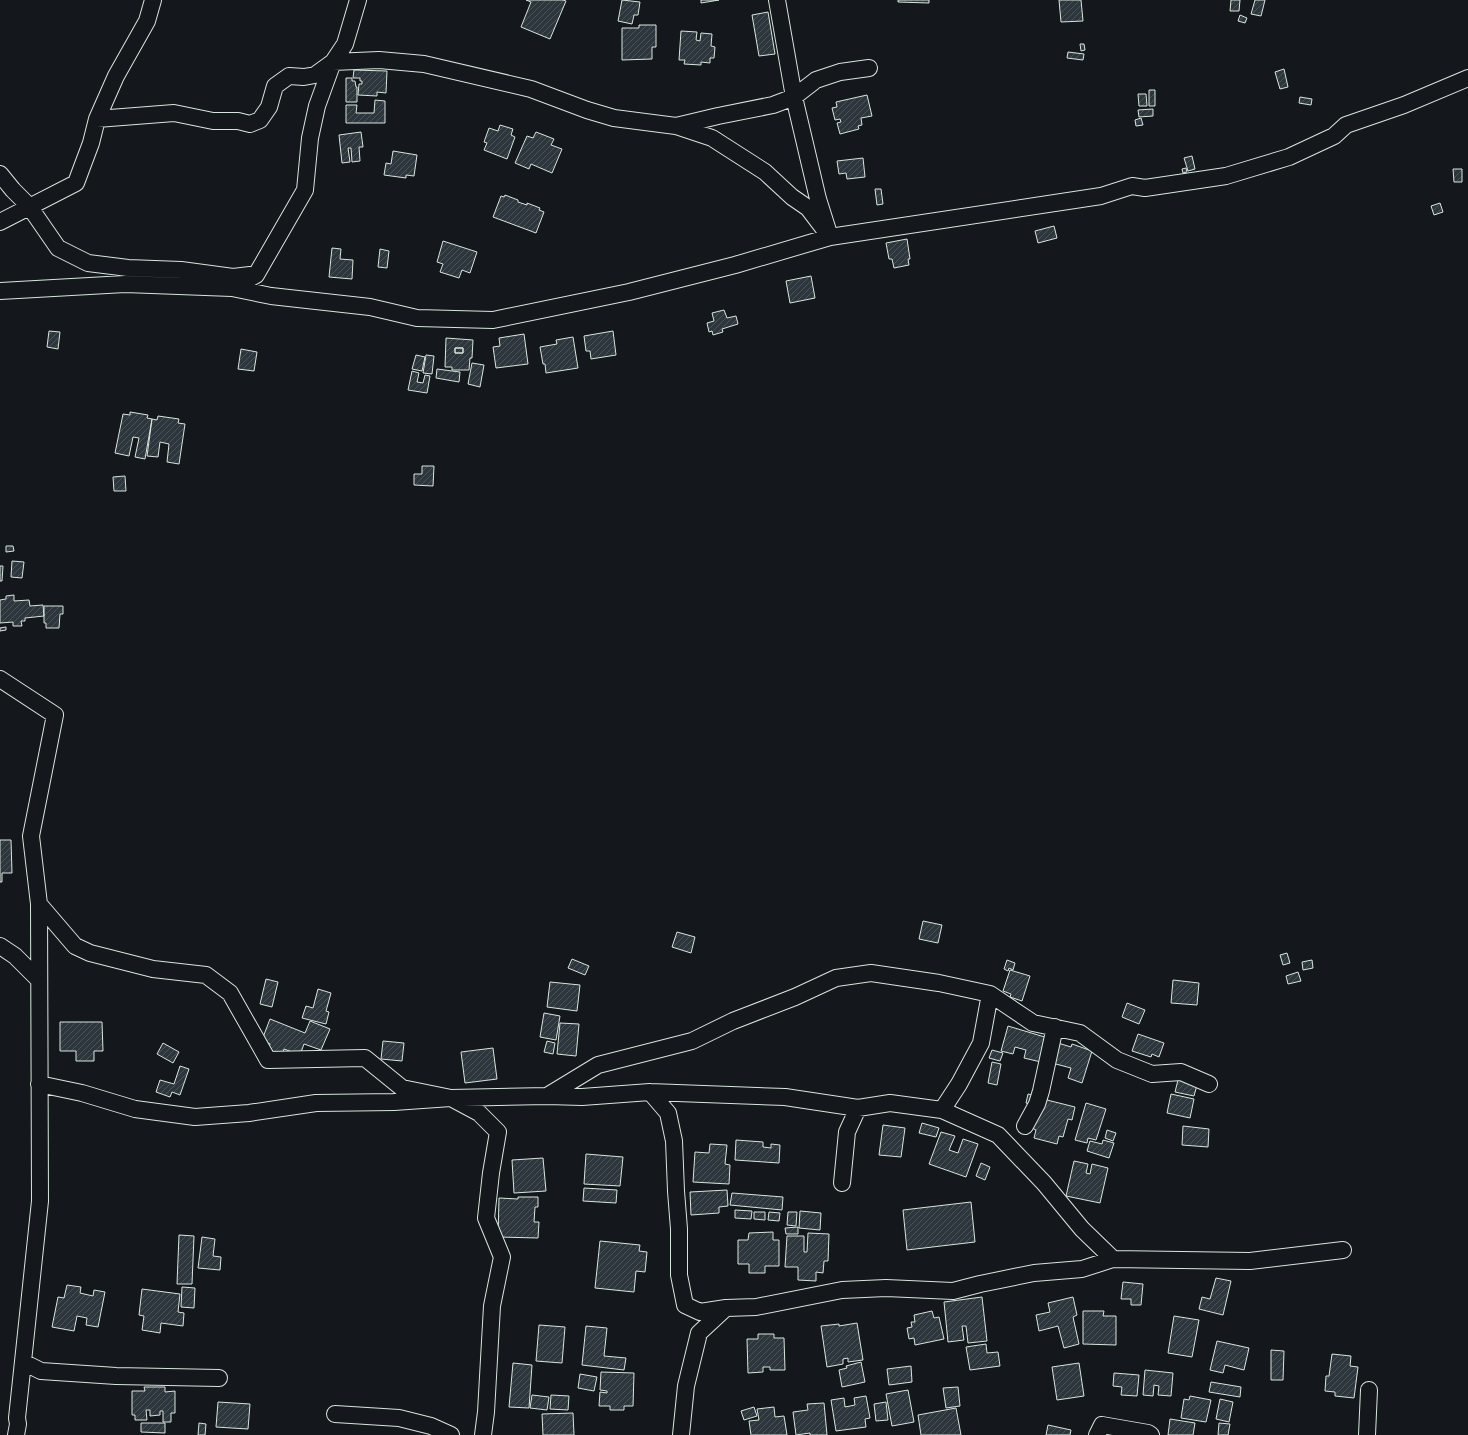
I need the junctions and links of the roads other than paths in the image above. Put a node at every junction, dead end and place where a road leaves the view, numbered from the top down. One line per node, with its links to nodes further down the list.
1 (153, 0): 8 (street)
2 (358, 0): 4 (street)
3 (778, 0): 7 (street)
4 (333, 62): 8 (street); 9 (street); 14 (street)
5 (870, 68): 7 (street)
6 (1468, 78): 13 (street)
7 (794, 97): 9 (street); 13 (street)
8 (97, 119): 11 (street)
9 (676, 126): 13 (street)
10 (0, 174): 11 (street)
11 (29, 206): 12 (street); 14 (street)
12 (0, 222)
13 (830, 237): 15 (street)
14 (256, 275): 15 (street)
15 (232, 288): 16 (street)
16 (0, 291)
17 (0, 679): 18 (street)
18 (39, 904): 20 (street); 27 (street)
19 (0, 946): 20 (street)
20 (39, 980): 23 (street)
21 (990, 994): 22 (street); 26 (street); 29 (street)
22 (1055, 1027): 24 (street); 30 (street)
23 (39, 1084): 27 (street); 35 (street)
24 (1208, 1084)
25 (650, 1092): 26 (street); 28 (street); 34 (street)
26 (547, 1096): 27 (street)
27 (451, 1098): 41 (street)
28 (858, 1108): 29 (street); 31 (street)
29 (942, 1110): 33 (street)
30 (1025, 1126)
31 (842, 1183)
32 (1343, 1250): 33 (street)
33 (1113, 1259): 34 (street)
34 (726, 1308): 42 (street)
35 (23, 1362): 36 (street); 39 (street)
36 (219, 1378)
37 (1369, 1390): 45 (street)
38 (335, 1414): 40 (street)
39 (16, 1435)
40 (451, 1435)
41 (483, 1435)
42 (681, 1435)
43 (1097, 1435): 44 (street)
44 (1151, 1435)
45 (1367, 1435)

